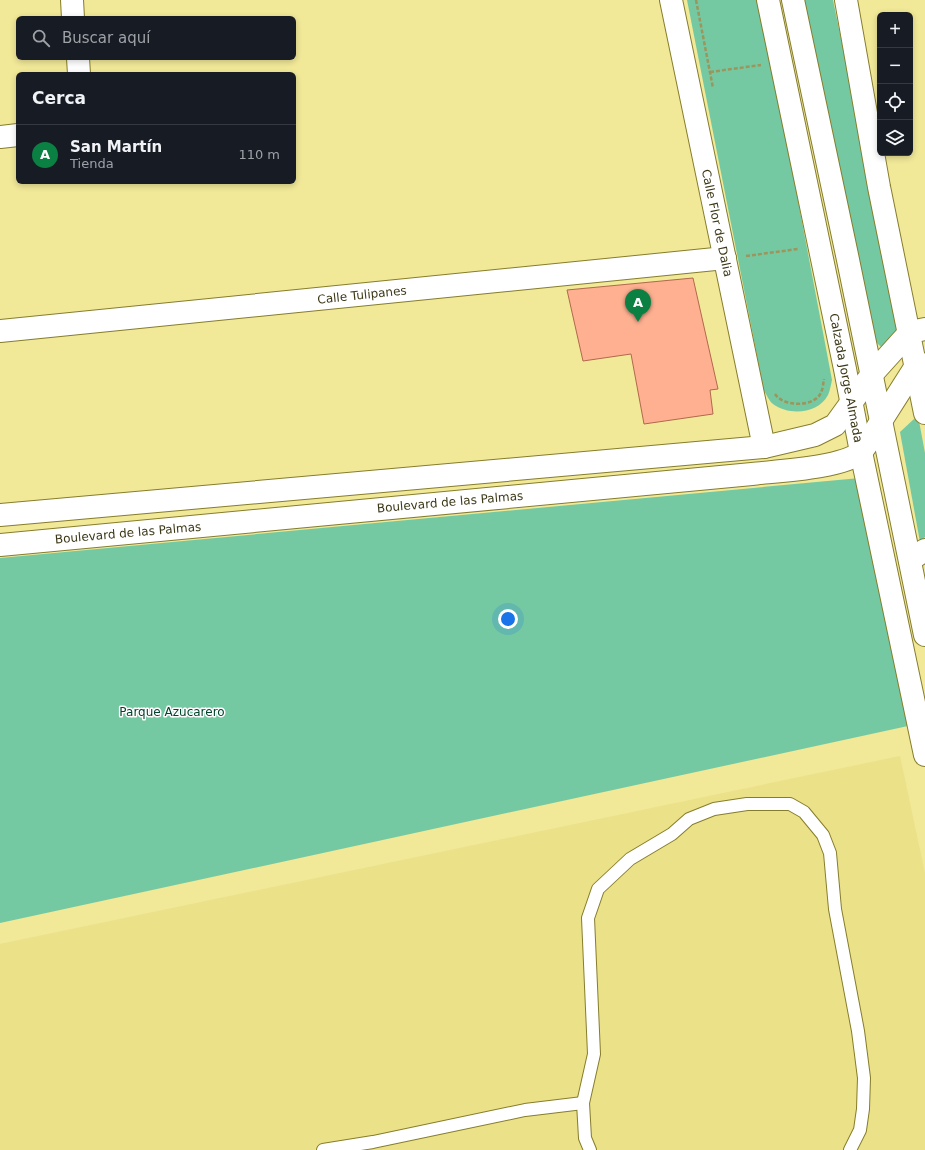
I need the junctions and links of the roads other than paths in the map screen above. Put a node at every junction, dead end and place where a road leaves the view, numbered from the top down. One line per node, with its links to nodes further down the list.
1 (72, 0): 6 (street)
2 (671, 0): 11 (street, Calle Flor de Dalia)
3 (768, 0): 16 (street, Calzada Jorge Almada)
4 (793, 0): 15 (street)
5 (846, 0): 13 (street)
6 (73, 16)
7 (78, 60): 8 (street)
8 (79, 72)
9 (16, 135): 10 (street)
10 (0, 137)
11 (725, 258): 12 (street, Calle Tulipanes); 19 (street, Calle Flor de Dalia)
12 (0, 331)
13 (917, 331): 14 (street); 15 (street)
14 (920, 365): 17 (street); 18 (street, Boulevard de las Palmas)
15 (872, 374): 16 (street); 18 (street)
16 (852, 403): 19 (street); 20 (street, Calzada Jorge Almada)
17 (925, 413)
18 (882, 421): 20 (street, Boulevard de las Palmas); 23 (street)
19 (764, 447): 21 (street)
20 (861, 452): 22 (street, Boulevard de las Palmas); 25 (street, Calzada Jorge Almada)
21 (0, 515)
22 (0, 545)
23 (917, 555): 24 (street)
24 (925, 635)
25 (920, 706): 26 (street, Calzada Jorge Almada)
26 (925, 755)
27 (583, 1103): 28 (lane); 29 (lane); 30 (lane)
28 (323, 1150)
29 (590, 1150)
30 (850, 1150)

